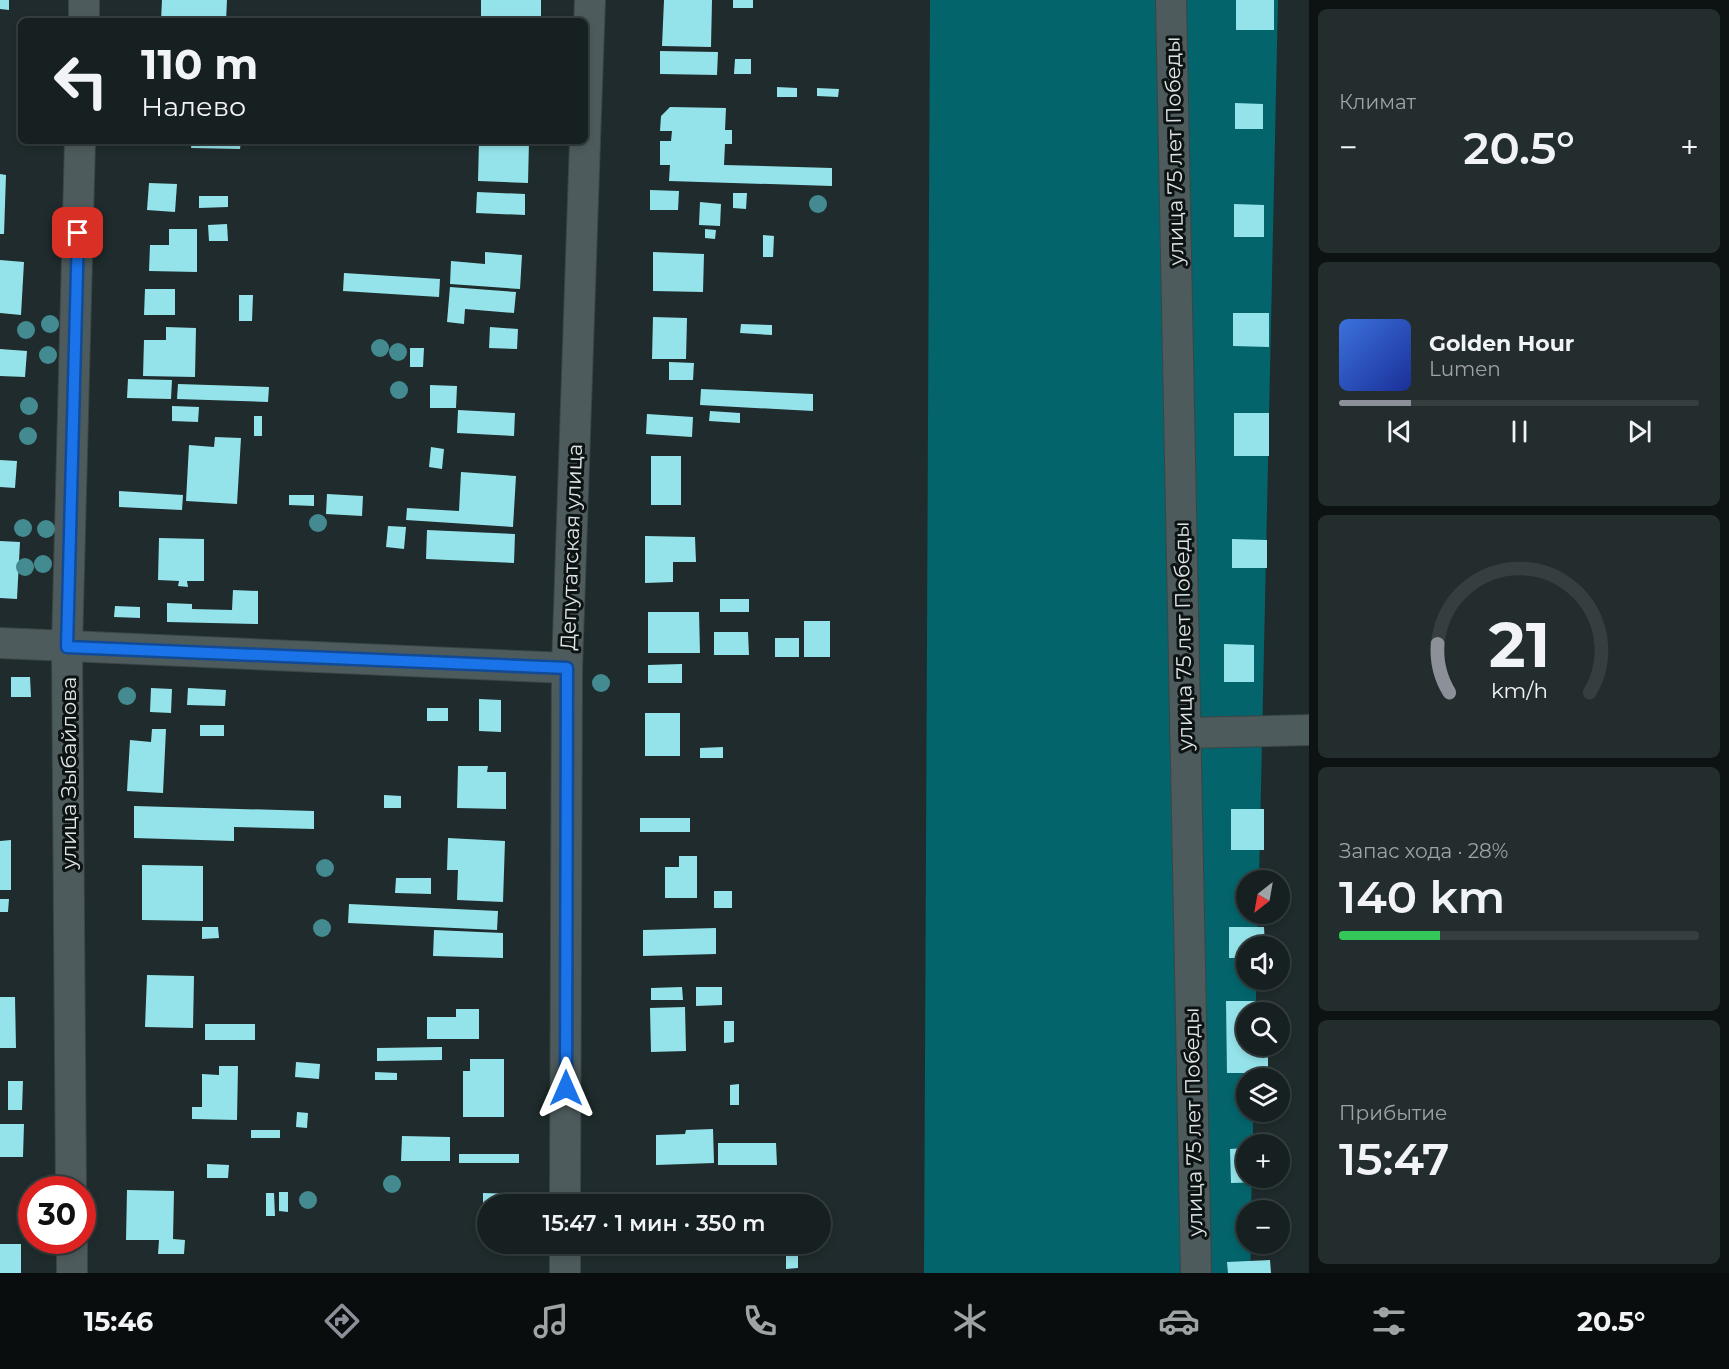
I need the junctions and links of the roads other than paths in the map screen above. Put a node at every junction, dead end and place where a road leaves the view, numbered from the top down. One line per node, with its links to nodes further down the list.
1 (84, 0): 4 (street)
2 (590, 0): 5 (street, Депутатская улица)
3 (1171, 0): 12 (street, улица 75 лет Победы)
4 (84, 18)
5 (588, 56)
6 (80, 144): 9 (street, улица Зыбайлова)
7 (585, 144): 10 (street, Депутатская улица)
8 (0, 644): 9 (street)
9 (67, 647): 10 (street); 13 (street, улица Зыбайлова)
10 (567, 668): 14 (street, Депутатская улица)
11 (1309, 730): 12 (street)
12 (1185, 733): 19 (street, улица 75 лет Победы)
13 (71, 1176)
14 (565, 1194)
15 (72, 1254): 17 (street)
16 (565, 1254): 18 (street)
17 (72, 1273)
18 (565, 1273)
19 (1196, 1273)

